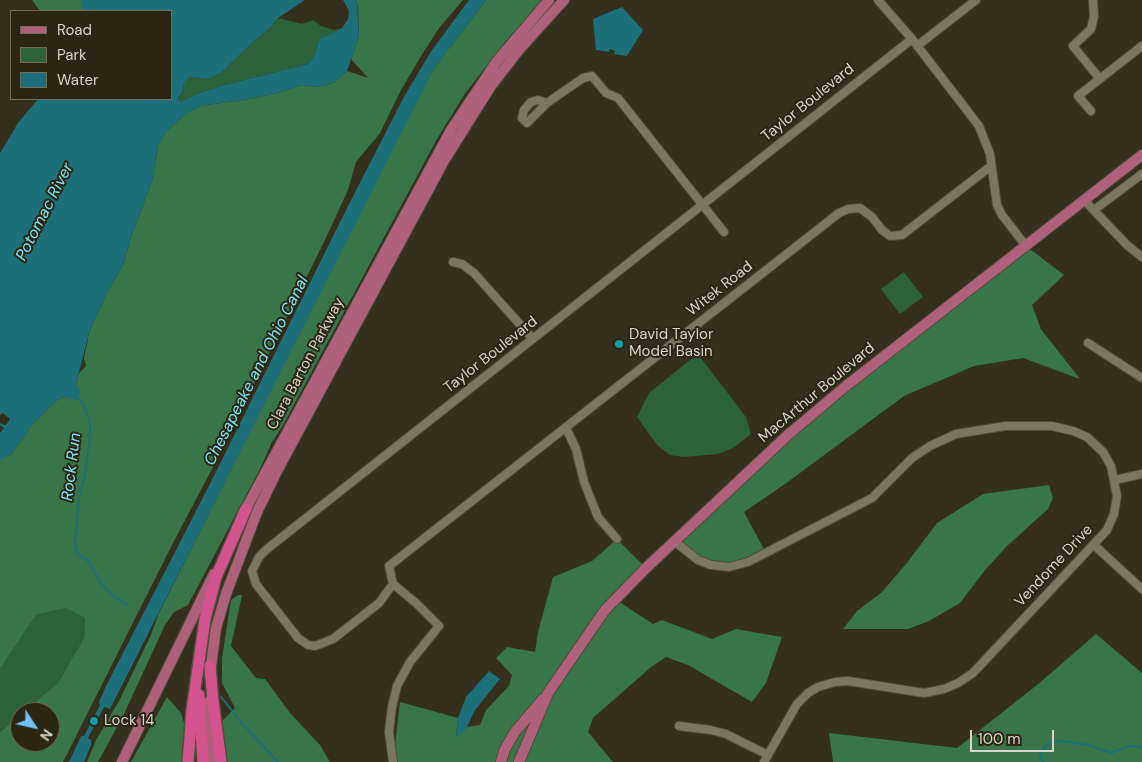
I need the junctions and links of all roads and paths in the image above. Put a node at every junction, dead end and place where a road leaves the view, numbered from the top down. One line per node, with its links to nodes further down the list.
1 (549, 0): 28 (main road, Clara Barton Parkway)
2 (565, 0): 35 (main road, Clara Barton Parkway)
3 (878, 0): 6 (street)
4 (976, 0): 7 (street)
5 (1093, 0): 9 (street)
6 (912, 39): 7 (street); 16 (street, Taylor Boulevard)
7 (917, 46): 13 (street)
8 (1142, 46): 9 (street)
9 (1100, 79): 11 (street)
10 (547, 103): 16 (street)
11 (1091, 111)
12 (1142, 155): 15 (main road, MacArthur Boulevard)
13 (991, 166): 19 (street); 25 (street, Witek Road)
14 (1142, 174): 17 (street)
15 (1085, 201): 17 (street); 19 (main road, MacArthur Boulevard)
16 (702, 205): 18 (street); 22 (street, Taylor Boulevard)
17 (1094, 210): 20 (street)
18 (724, 232)
19 (1026, 246): 30 (main road, MacArthur Boulevard)
20 (1142, 257)
21 (453, 262): 22 (street)
22 (533, 339): 32 (street, Taylor Boulevard)
23 (1088, 343): 24 (street)
24 (1142, 378)
25 (566, 428): 29 (street); 32 (street, Witek Road)
26 (1142, 474): 27 (street)
27 (1115, 480): 30 (street, Vendome Drive); 31 (street, Vendome Drive)
28 (246, 508): 34 (highway); 39 (main road, Clara Barton Parkway)
29 (617, 539)
30 (674, 541): 36 (main road, MacArthur Boulevard)
31 (1094, 545): 33 (street); 38 (street, Vendome Drive)
32 (393, 584): 44 (street)
33 (1142, 589)
34 (201, 646): 40 (highway); 41 (highway)
35 (210, 666): 42 (main road, Clara Barton Parkway); 43 (highway)
36 (548, 693): 45 (main road, MacArthur Boulevard); 46 (main road, MacArthur Boulevard)
37 (679, 726): 38 (street)
38 (766, 758)
39 (122, 762)
40 (188, 762)
41 (203, 762)
42 (212, 762)
43 (221, 762)
44 (393, 762)
45 (501, 762)
46 (519, 762)

